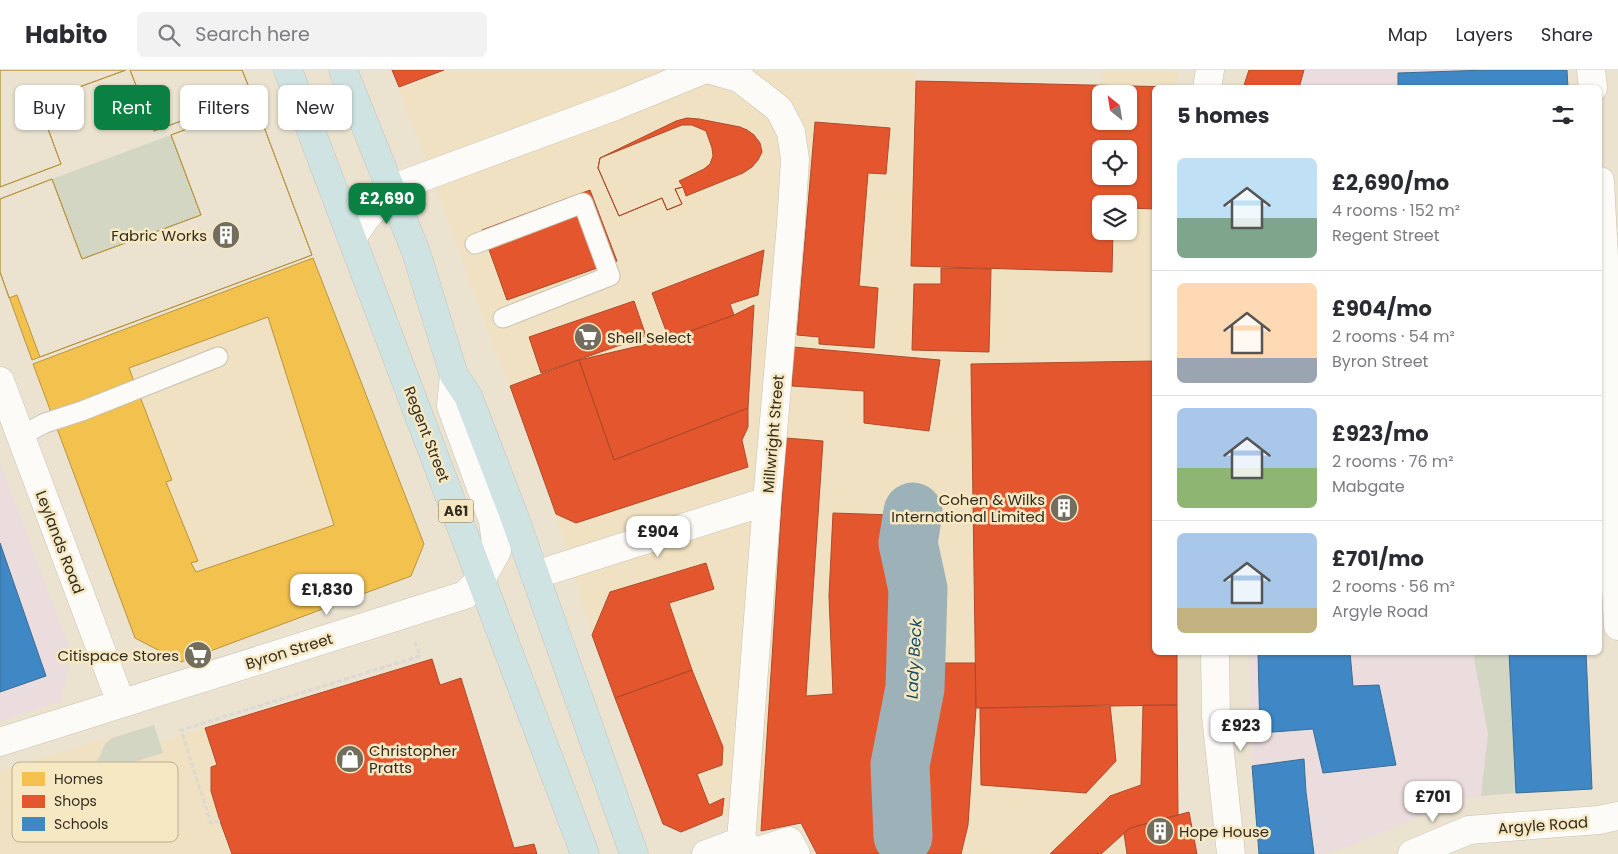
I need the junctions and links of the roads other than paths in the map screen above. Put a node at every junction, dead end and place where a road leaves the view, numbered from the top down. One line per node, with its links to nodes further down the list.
1 (288, 70): 11 (highway, Regent Street / A61)
2 (343, 70): 9 (highway)
3 (703, 70): 9 (street)
4 (711, 70): 18 (street, Millwright Street)
5 (1210, 70): 7 (street)
6 (1591, 70): 8 (street)
7 (1208, 85)
8 (1593, 85)
9 (391, 189): 11 (street); 15 (highway)
10 (1602, 219): 21 (street)
11 (352, 238): 20 (highway, Regent Street / A61)
12 (475, 244): 13 (lane)
13 (503, 318)
14 (218, 357): 17 (lane)
15 (454, 375): 19 (highway); 20 (street, Byron Street)
16 (0, 381): 17 (street, Leylands Road)
17 (12, 428): 23 (street, Leylands Road)
18 (767, 500): 19 (street); 26 (street, Millwright Street)
19 (534, 575): 28 (highway)
20 (482, 578): 23 (street, Byron Street); 27 (highway, Regent Street / A61)
21 (1618, 626)
22 (1215, 655): 31 (street)
23 (121, 703): 24 (street, Byron Street)
24 (0, 742)
25 (1618, 816): 32 (street, Argyle Road)
26 (741, 841): 29 (street); 30 (street)
27 (585, 854)
28 (634, 854)
29 (706, 854)
30 (796, 854)
31 (1231, 854)
32 (1412, 854)

